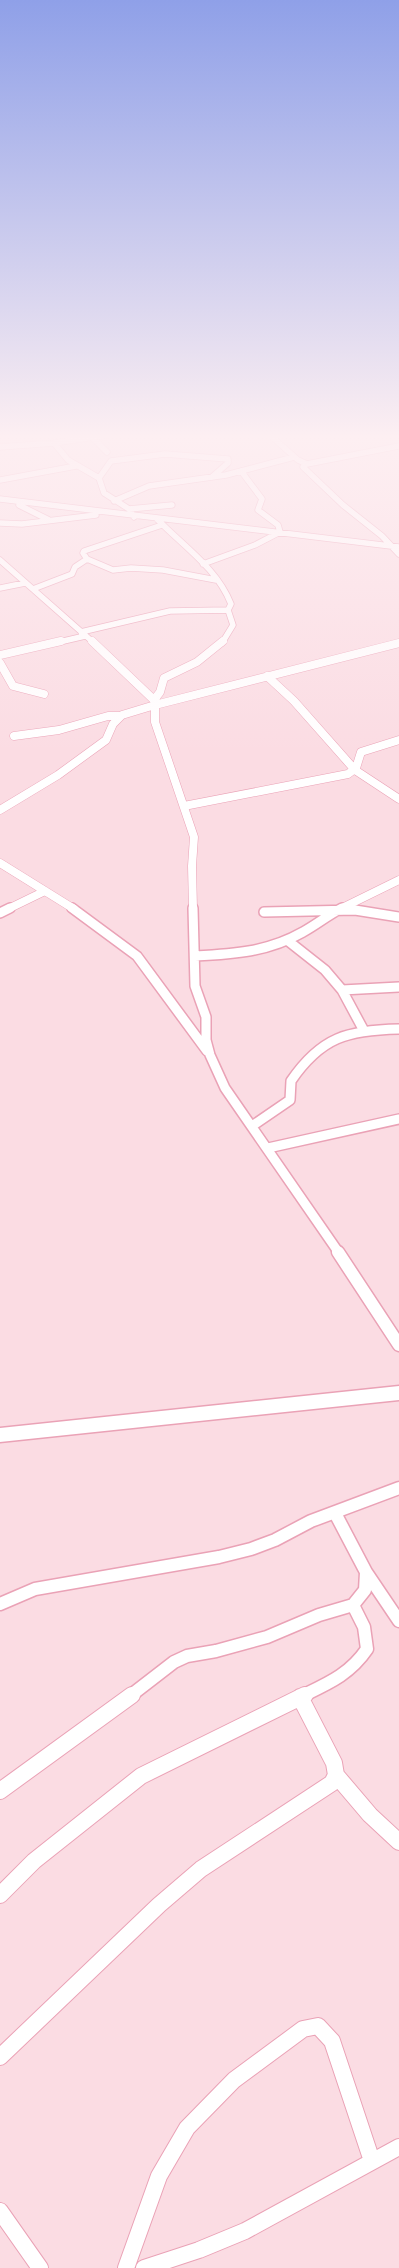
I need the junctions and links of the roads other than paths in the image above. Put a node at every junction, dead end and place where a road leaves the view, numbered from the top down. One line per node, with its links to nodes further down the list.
1 (114, 541): 9 (street)
2 (178, 541): 11 (street)
3 (262, 541): 11 (street)
4 (349, 541): 6 (street)
5 (386, 541): 6 (street)
6 (390, 546): 7 (street); 8 (street)
7 (399, 547)
8 (399, 554)
9 (87, 559): 12 (street); 15 (street)
10 (0, 560): 13 (street)
11 (202, 564): 12 (street)
12 (216, 580): 16 (street)
13 (25, 583): 14 (street); 15 (street)
14 (0, 588)
15 (33, 589): 17 (street)
16 (228, 610): 17 (street); 23 (street)
17 (83, 634): 19 (street); 23 (street)
18 (399, 642): 21 (street)
19 (0, 655)
20 (0, 663): 22 (street)
21 (267, 676): 23 (street); 27 (street)
22 (44, 694)
23 (154, 703): 24 (street); 29 (street)
24 (120, 716): 25 (street); 30 (street)
25 (14, 736)
26 (399, 740): 27 (street)
27 (355, 770): 28 (street); 29 (street)
28 (399, 799)
29 (184, 806): 39 (street)
30 (0, 810)
31 (0, 863): 33 (street)
32 (399, 880): 34 (street)
33 (45, 891): 36 (street); 44 (street)
34 (338, 910): 35 (street); 37 (street); 38 (street)
35 (264, 912)
36 (0, 914)
37 (399, 917)
38 (287, 940): 39 (street); 41 (street)
39 (195, 956): 44 (street)
40 (399, 987): 41 (street)
41 (342, 990): 42 (street)
42 (363, 1029): 43 (street); 46 (street)
43 (399, 1030)
44 (210, 1055): 46 (street)
45 (399, 1119): 47 (street)
46 (252, 1126): 47 (street)
47 (268, 1148): 48 (street)
48 (399, 1345)
49 (399, 1394): 50 (street)
50 (0, 1435)
51 (399, 1488): 52 (street)
52 (335, 1513): 53 (street); 54 (street)
53 (366, 1572): 55 (street); 56 (street)
54 (0, 1604)
55 (353, 1605): 57 (street); 59 (street)
56 (399, 1621)
57 (300, 1697): 58 (street); 61 (street)
58 (336, 1775): 60 (street); 62 (street)
59 (0, 1791)
60 (399, 1842)
61 (0, 1895)
62 (0, 2058)
63 (399, 2147): 64 (street)
64 (372, 2162): 67 (street); 68 (street)
65 (0, 2211): 66 (street)
66 (40, 2268)
67 (126, 2268)
68 (144, 2268)

